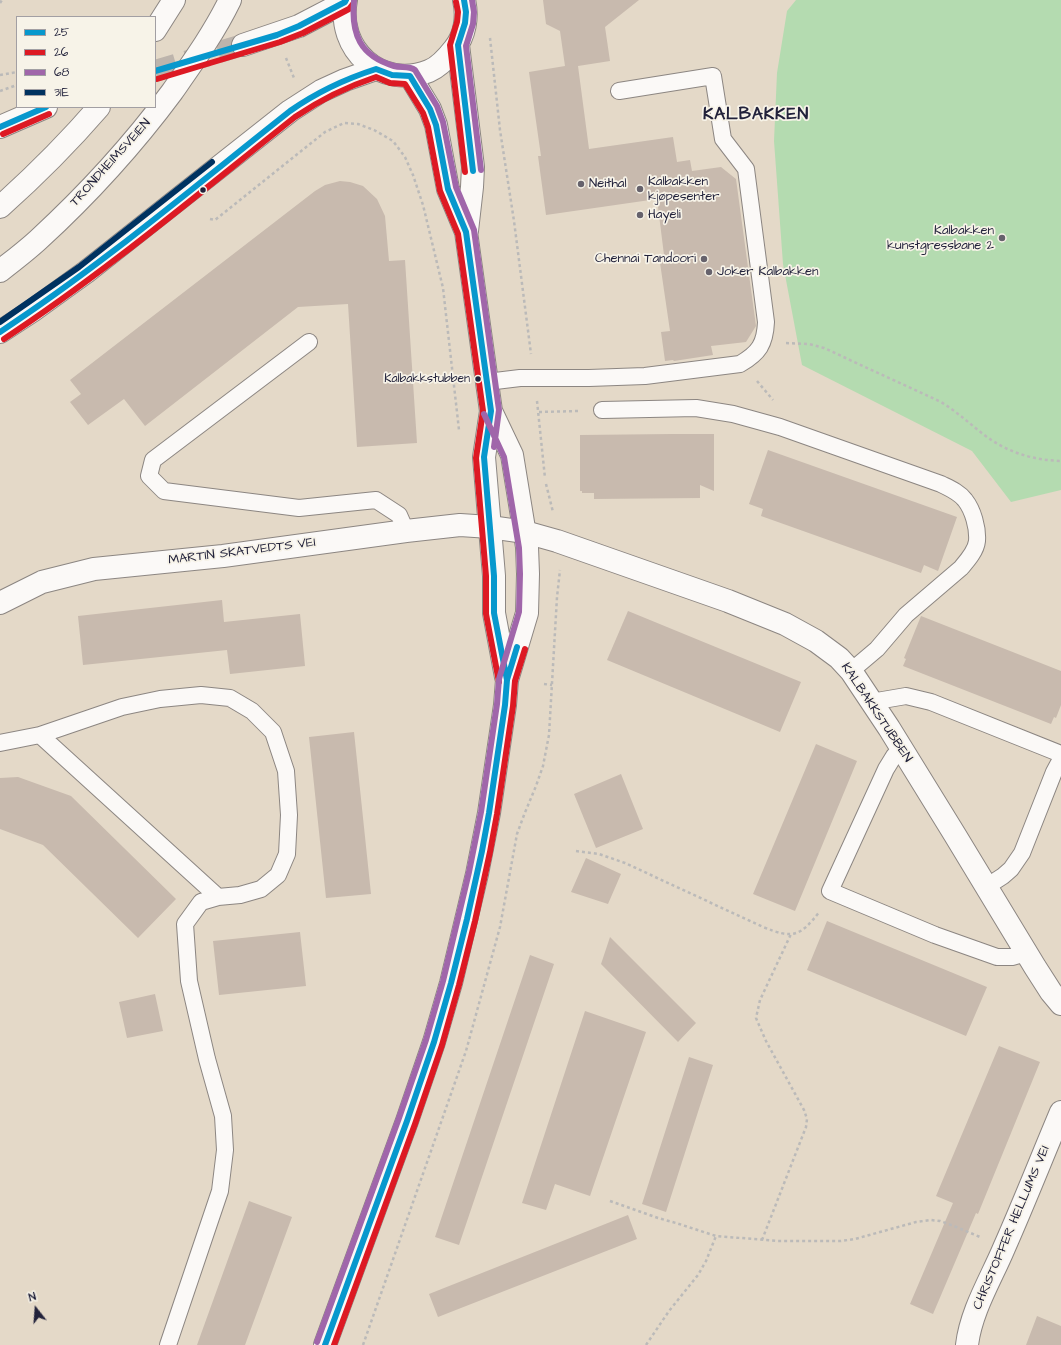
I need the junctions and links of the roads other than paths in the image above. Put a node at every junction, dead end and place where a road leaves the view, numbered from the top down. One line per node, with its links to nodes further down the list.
1 (174, 0): 5 (main road)
2 (230, 0): 16 (main road, TRONDHEIMSVEIEN)
3 (345, 1): 6 (main road); 8 (main road)
4 (466, 1): 7 (main road)
5 (156, 28)
6 (243, 45)
7 (458, 45): 9 (main road); 15 (main road)
8 (376, 69): 9 (main road); 17 (main road)
9 (410, 76): 15 (main road)
10 (620, 91): 19 (lane)
11 (44, 108): 13 (main road)
12 (97, 108): 14 (main road)
13 (0, 128)
14 (0, 207)
15 (466, 232): 19 (main road)
16 (0, 271)
17 (0, 332)
18 (309, 342): 23 (lane)
19 (487, 382): 21 (main road)
20 (602, 410): 26 (lane)
21 (491, 411): 22 (main road); 24 (main road)
22 (490, 527): 23 (main road, MARTIN SKATVEDTS VEI); 24 (main road, KALBAKKSTUBBEN); 27 (main road)
23 (406, 531): 25 (main road, MARTIN SKATVEDTS VEI)
24 (525, 532): 26 (main road, KALBAKKSTUBBEN); 27 (main road)
25 (0, 602)
26 (851, 672): 28 (main road, KALBAKKSTUBBEN)
27 (507, 680): 40 (main road)
28 (871, 702): 31 (main road, KALBAKKSTUBBEN); 32 (lane)
29 (40, 735): 30 (lane); 35 (lane); 35 (lane)
30 (0, 743)
31 (901, 748): 34 (main road, KALBAKKSTUBBEN); 36 (lane)
32 (1061, 754)
33 (1061, 759): 34 (lane)
34 (986, 887): 36 (main road, KALBAKKSTUBBEN)
35 (218, 897): 39 (lane)
36 (1026, 953): 37 (main road, KALBAKKSTUBBEN)
37 (1061, 1004)
38 (1061, 1112): 41 (main road, CHRISTOFFER HELLUMS VEI)
39 (168, 1345)
40 (325, 1345)
41 (967, 1345)

